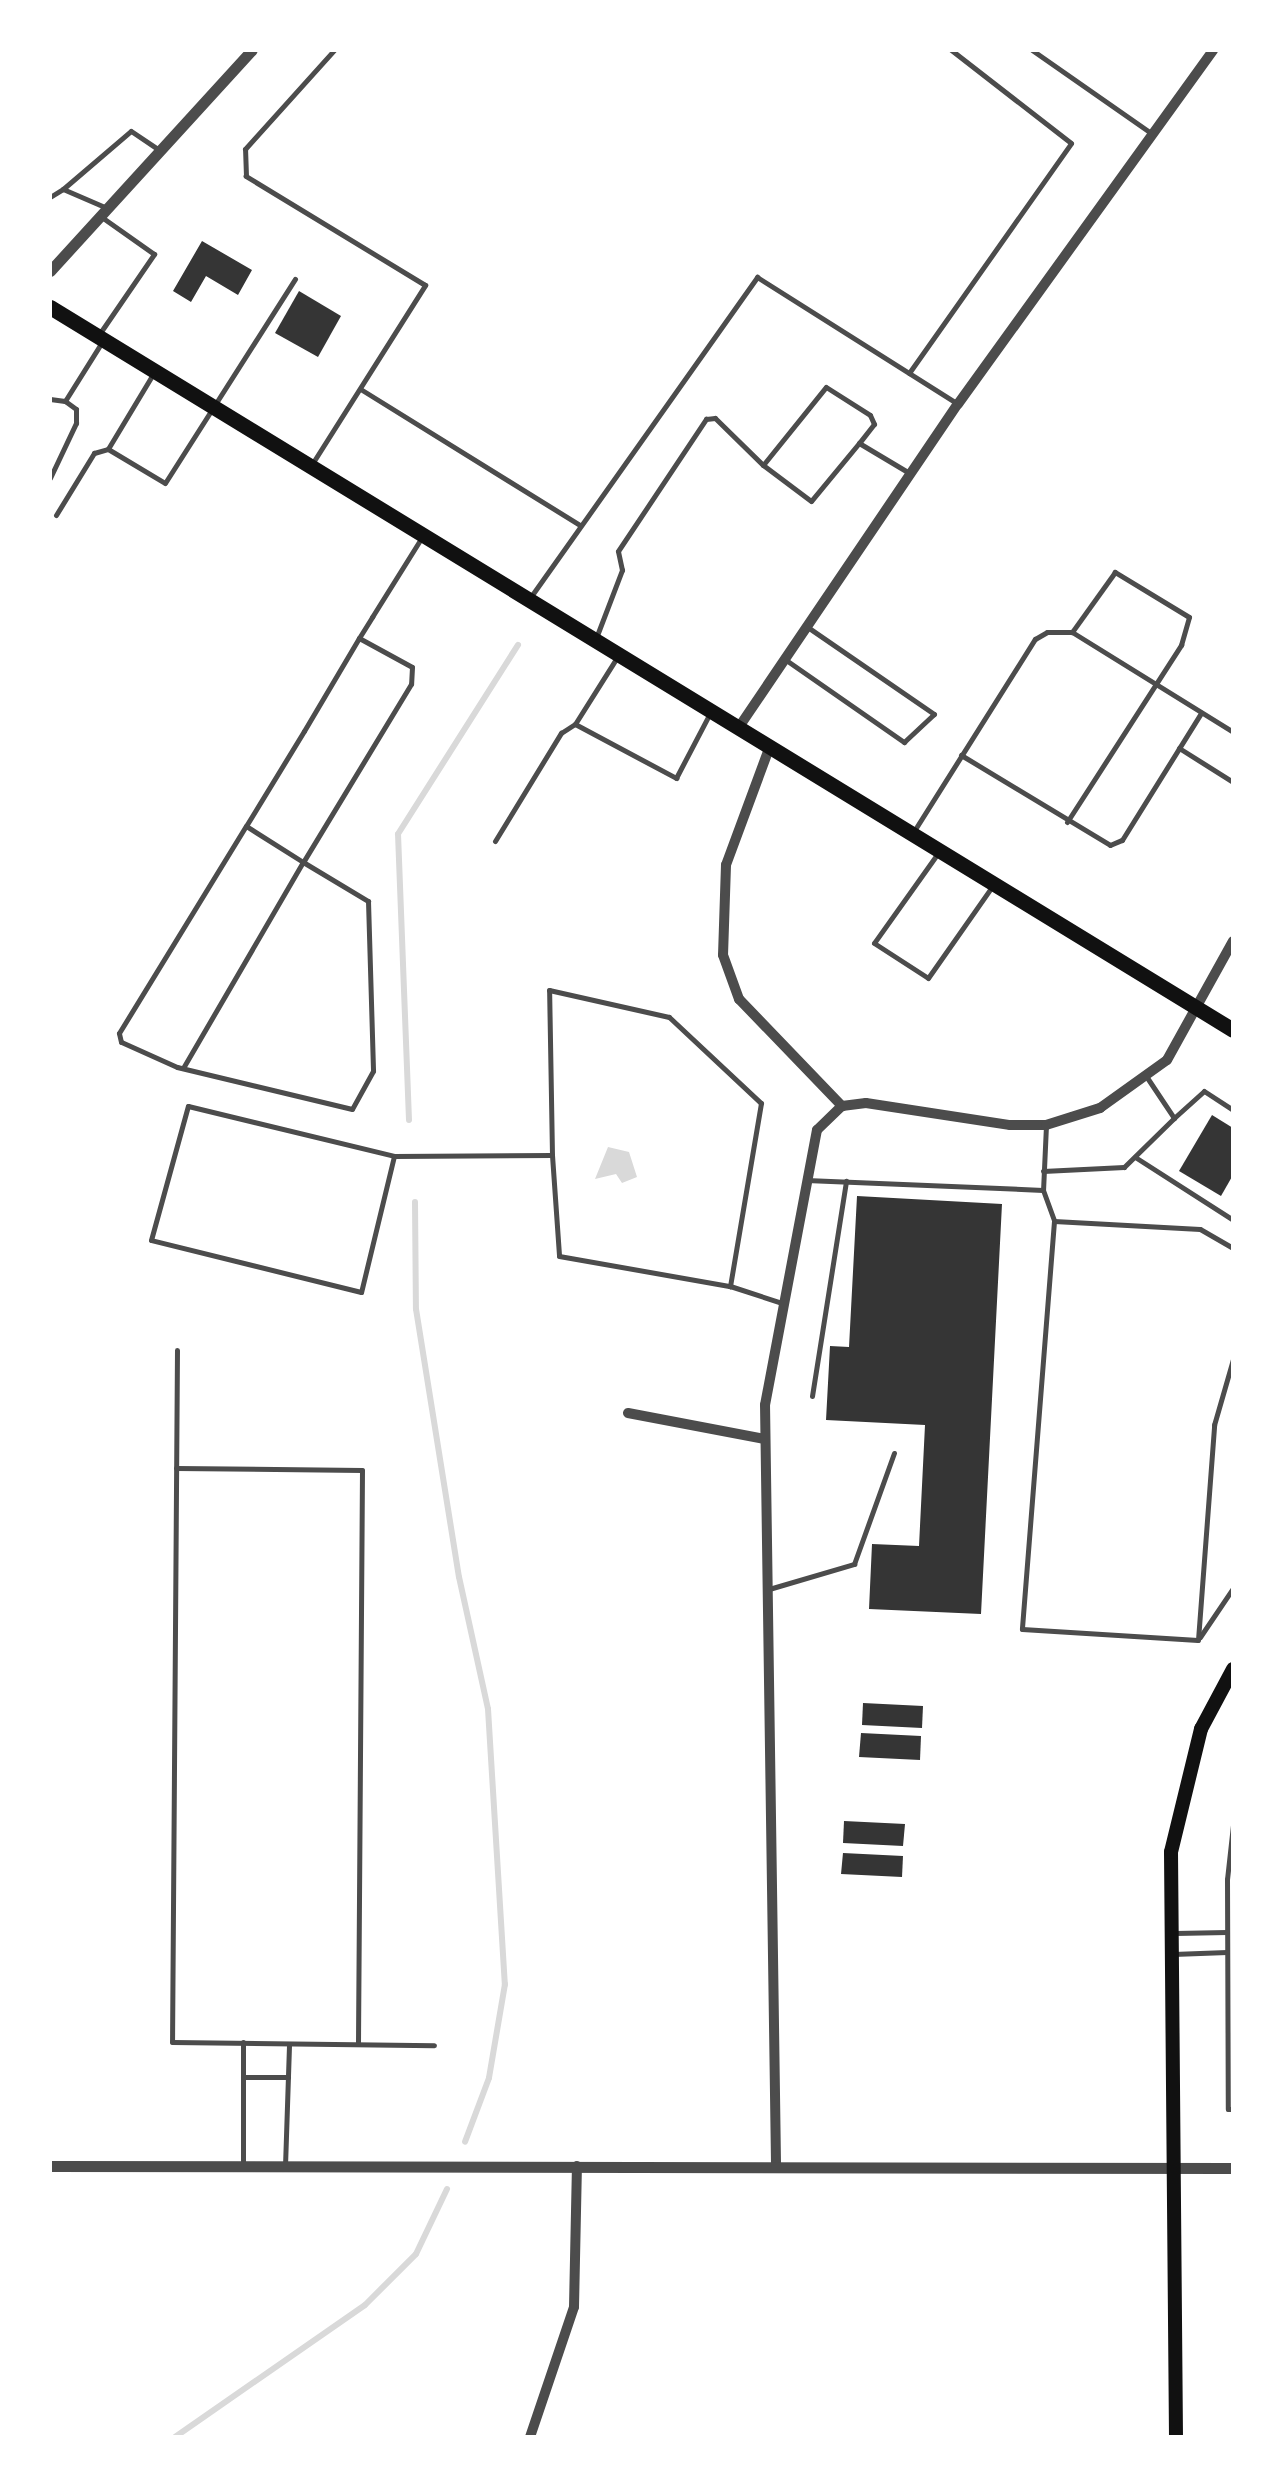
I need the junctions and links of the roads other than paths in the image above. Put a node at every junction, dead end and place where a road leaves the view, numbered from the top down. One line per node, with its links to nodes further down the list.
1 (252, 50): 7 (street)
2 (334, 50): 17 (lane)
3 (951, 50): 16 (lane)
4 (1032, 50): 6 (lane)
5 (1213, 50): 6 (street)
6 (1153, 135): 20 (street)
7 (160, 150): 8 (lane); 10 (street)
8 (63, 189): 9 (lane); 10 (lane)
9 (50, 197)
10 (104, 212): 11 (street); 14 (lane)
11 (50, 271)
12 (296, 279): 21 (lane)
13 (50, 306): 14 (main road)
14 (101, 338): 15 (main road); 19 (lane)
15 (155, 370): 21 (main road); 24 (lane)
16 (909, 373): 20 (lane); 30 (lane)
17 (362, 390): 26 (lane); 30 (lane)
18 (54, 399): 19 (lane); 22 (lane)
19 (65, 401): 28 (lane)
20 (958, 404): 27 (street)
21 (214, 407): 24 (lane); 26 (main road)
22 (50, 410)
23 (859, 443): 25 (lane); 25 (lane); 27 (lane)
24 (108, 449): 29 (lane)
25 (763, 465): 36 (lane)
26 (311, 466): 31 (main road)
27 (911, 474): 33 (street)
28 (50, 478)
29 (56, 515)
30 (580, 526): 32 (lane)
31 (424, 534): 32 (main road); 35 (lane)
32 (529, 599): 36 (main road)
33 (809, 628): 38 (street); 38 (lane)
34 (1072, 632): 39 (lane); 39 (lane); 47 (lane)
35 (359, 638): 50 (lane); 54 (lane)
36 (596, 640): 37 (main road)
37 (619, 654): 40 (main road); 42 (lane)
38 (786, 660): 43 (street)
39 (1155, 684): 41 (lane); 49 (lane)
40 (712, 710): 42 (lane); 43 (main road)
41 (1202, 713): 44 (lane); 46 (lane)
42 (575, 724): 52 (lane)
43 (739, 727): 45 (main road)
44 (1233, 732)
45 (770, 746): 51 (main road); 61 (street)
46 (1179, 748): 48 (lane); 49 (lane)
47 (961, 755): 49 (lane); 51 (lane)
48 (1233, 782)
49 (1067, 822)
50 (246, 826): 54 (lane); 59 (lane)
51 (913, 833): 53 (main road)
52 (495, 841)
53 (940, 851): 55 (main road); 55 (lane)
54 (303, 862): 59 (lane); 59 (lane)
55 (994, 883): 57 (main road)
56 (1233, 941): 57 (street)
57 (1192, 1005): 58 (main road); 60 (street)
58 (1233, 1030)
59 (183, 1068)
60 (1148, 1078): 63 (lane); 64 (street)
61 (842, 1106): 64 (street); 69 (street)
62 (1233, 1110): 63 (lane)
63 (1174, 1118): 67 (lane)
64 (1046, 1125): 68 (lane)
65 (552, 1155): 66 (lane); 75 (lane); 75 (lane)
66 (394, 1156): 66 (lane)
67 (1134, 1157): 68 (lane); 72 (lane)
68 (1043, 1171): 71 (lane)
69 (803, 1180): 70 (lane); 76 (street)
70 (846, 1182): 71 (lane); 79 (lane)
71 (1043, 1190): 73 (lane)
72 (1233, 1220)
73 (1054, 1221): 74 (lane); 86 (lane)
74 (1233, 1248)
75 (730, 1286): 76 (lane)
76 (782, 1303): 81 (street)
77 (177, 1350): 83 (lane)
78 (1233, 1359): 86 (lane)
79 (812, 1396)
80 (628, 1413): 81 (street)
81 (764, 1439): 84 (street)
82 (894, 1453): 84 (lane)
83 (176, 1468): 93 (lane); 95 (lane)
84 (766, 1590): 100 (street)
85 (1232, 1590): 86 (lane)
86 (1198, 1640)
87 (1233, 1669): 90 (main road)
88 (1233, 1825): 89 (lane)
89 (1227, 1932): 90 (lane); 91 (lane)
90 (1170, 1933): 92 (main road)
91 (1227, 1952): 92 (lane); 99 (lane)
92 (1170, 1954): 105 (main road)
93 (243, 2042): 94 (lane); 97 (lane)
94 (289, 2043): 95 (lane); 98 (lane)
95 (358, 2044): 96 (lane)
96 (434, 2045)
97 (243, 2077): 98 (lane); 101 (lane)
98 (288, 2077): 103 (lane)
99 (1233, 2109)
100 (776, 2164): 104 (street); 105 (street)
101 (243, 2165): 102 (street); 103 (street)
102 (50, 2166)
103 (286, 2166): 104 (street)
104 (577, 2166): 107 (street)
105 (1176, 2168): 106 (street); 108 (main road)
106 (1233, 2168)
107 (530, 2437)
108 (1176, 2437)

